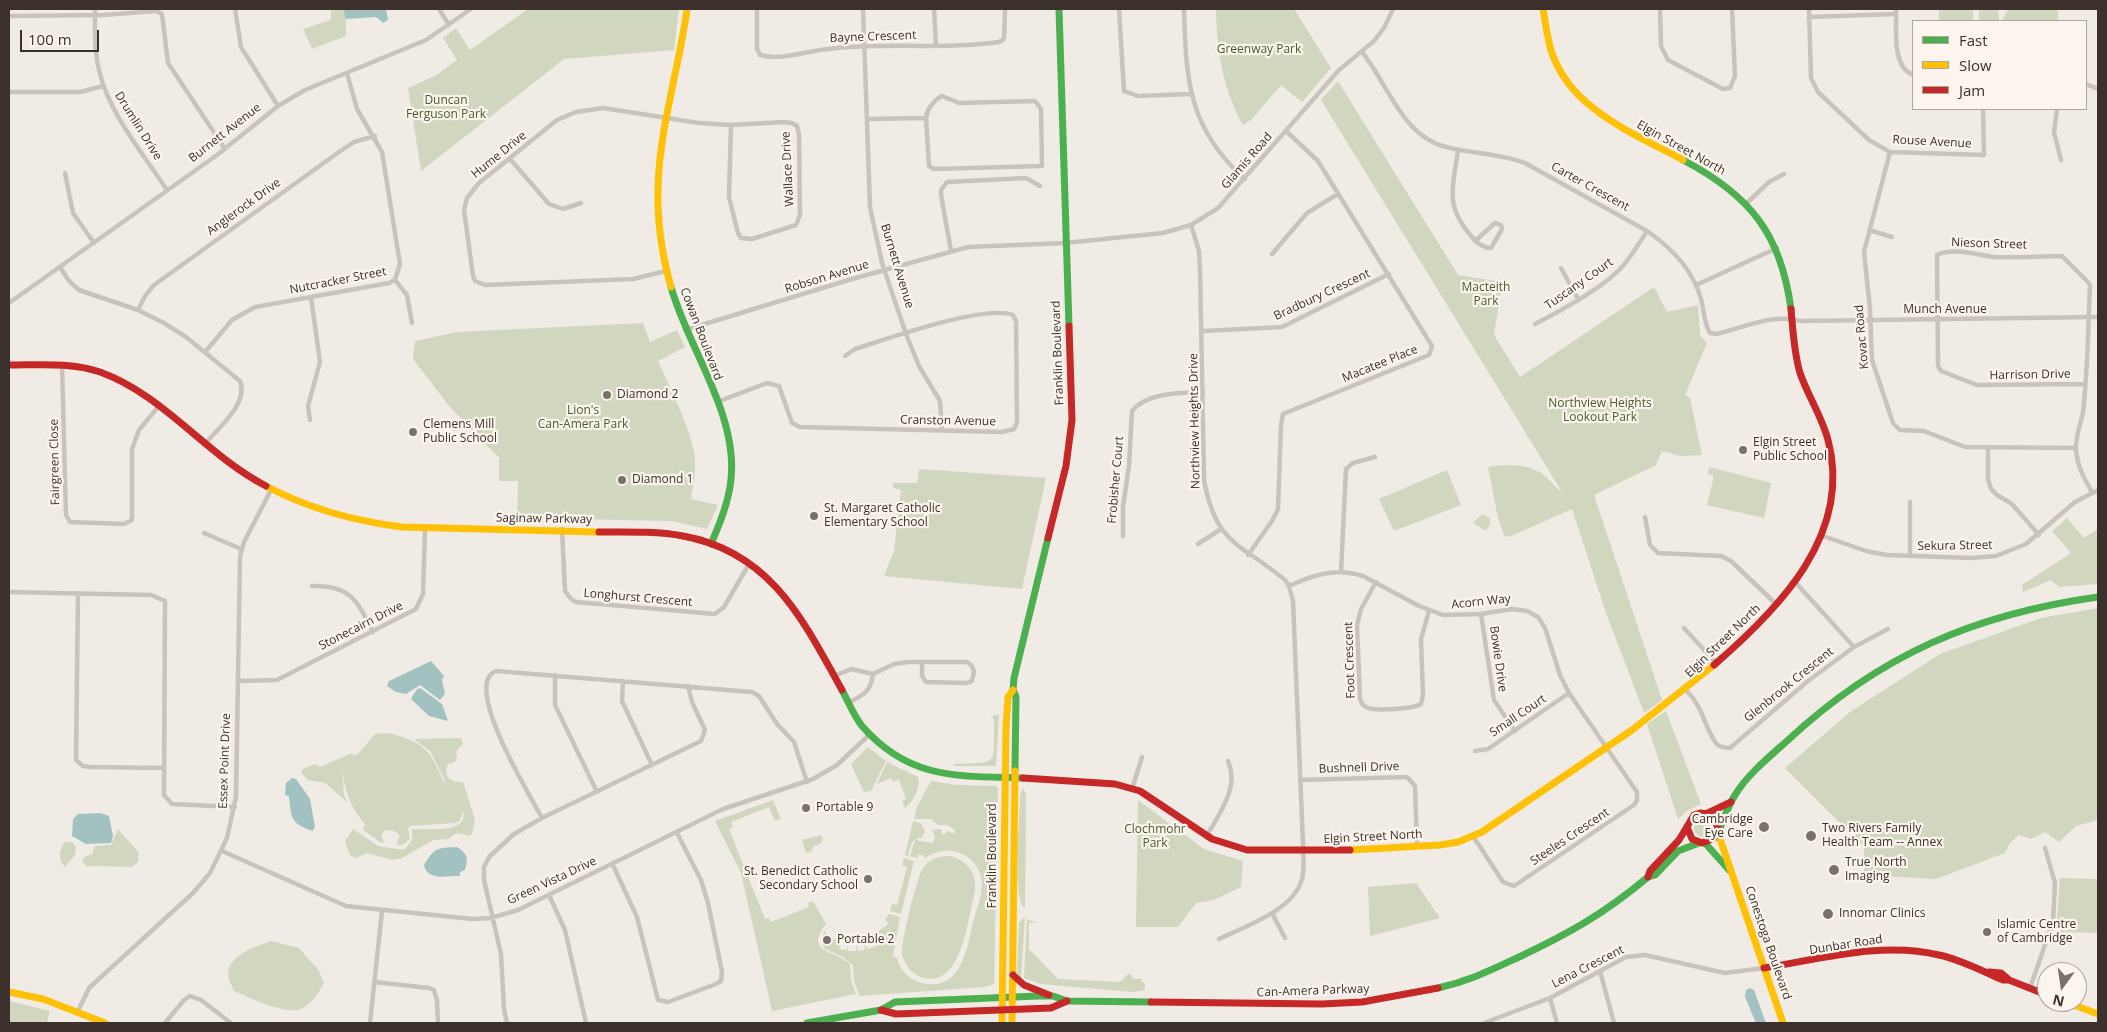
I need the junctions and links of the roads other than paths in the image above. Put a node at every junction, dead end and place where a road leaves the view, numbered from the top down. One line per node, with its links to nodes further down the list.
1 (95, 9): 19 (street, Drumlin Drive)
2 (235, 9): 31 (street)
3 (439, 9): 22 (street)
4 (471, 9): 22 (street, Burnett Avenue)
5 (687, 9): 34 (street, Cowan Boulevard)
6 (757, 9): 24 (street, Bayne Crescent)
7 (863, 9): 24 (street, Burnett Avenue)
8 (934, 9): 23 (street)
9 (1005, 9): 23 (street, Bayne Crescent)
10 (1059, 9): 59 (street, Franklin Boulevard)
11 (1119, 9): 30 (street)
12 (1184, 9): 30 (street)
13 (1393, 9): 25 (street, Glamis Road)
14 (1543, 9): 52 (street, Elgin Street North)
15 (1660, 9): 16 (street)
16 (1732, 9)
17 (1809, 9): 21 (street, Rouse Avenue)
18 (1896, 11): 21 (street); 27 (street)
19 (95, 15): 20 (street); 28 (street, Drumlin Drive); 40 (street)
20 (9, 16)
21 (1809, 18): 42 (street, Rouse Avenue)
22 (449, 25): 26 (street, Burnett Avenue)
23 (936, 45): 24 (street, Bayne Crescent)
24 (865, 48): 36 (street, Burnett Avenue)
25 (1362, 52): 38 (street, Glamis Road); 41 (street, Carter Crescent)
26 (347, 73): 31 (street, Burnett Avenue); 39 (street, Nutcracker Street)
27 (1912, 75)
28 (103, 86): 29 (street); 49 (street, Drumlin Drive)
29 (9, 92)
30 (1191, 94): 47 (street)
31 (278, 106): 40 (street, Burnett Avenue)
32 (1983, 110): 42 (street, Rouse Avenue)
33 (2057, 110): 44 (street)
34 (667, 117): 37 (street, Wallace Drive); 43 (street, Hume Drive); 66 (street, Cowan Boulevard)
35 (926, 118): 35 (street); 36 (street)
36 (867, 119): 65 (street, Burnett Avenue)
37 (731, 125): 37 (street, Wallace Drive)
38 (1286, 131): 47 (street, Glamis Road); 50 (street, Macatee Place)
39 (375, 136): 68 (street, Nutcracker Street); 73 (street, Anglerock Drive)
40 (225, 149): 49 (street, Burnett Avenue)
41 (1458, 150): 55 (street, Carter Crescent); 57 (street)
42 (1890, 152): 54 (street, Kovac Road)
43 (510, 159): 51 (street); 66 (street, Hume Drive)
44 (2062, 160)
45 (65, 173): 58 (street)
46 (1784, 174): 52 (street)
47 (1245, 179): 53 (street, Glamis Road)
48 (1040, 186): 61 (street)
49 (167, 190): 58 (street, Burnett Avenue)
50 (1338, 194): 62 (street); 67 (street, Macatee Place)
51 (581, 203)
52 (1747, 203): 60 (street, Elgin Street North)
53 (1192, 225): 59 (street, Glamis Road); 82 (street, Northview Heights Drive)
54 (1869, 230): 56 (street); 78 (street, Kovac Road)
55 (1647, 231): 69 (street, Carter Crescent); 71 (street, Tuscany Court)
56 (1892, 237)
57 (1475, 241): 57 (street)
58 (94, 243): 63 (street, Burnett Avenue)
59 (1065, 243): 61 (street, Robson Avenue); 139 (street, Franklin Boulevard)
60 (1777, 248): 69 (street); 76 (street, Elgin Street North)
61 (951, 251): 65 (street, Robson Avenue)
62 (1272, 254)
63 (60, 267): 72 (street, Burnett Avenue); 73 (street)
64 (1561, 268): 71 (street)
65 (885, 270): 81 (street, Robson Avenue); 83 (street, Burnett Avenue)
66 (666, 271): 81 (street, Cowan Boulevard)
67 (1389, 274): 82 (street, Bradbury Crescent); 113 (street, Macatee Place)
68 (395, 280): 70 (street, Nutcracker Street); 79 (street)
69 (1696, 285): 76 (street, Carter Crescent)
70 (311, 297): 84 (street, Nutcracker Street); 92 (street)
71 (1578, 299): 80 (street, Tuscany Court)
72 (9, 301)
73 (138, 310): 84 (street)
74 (2089, 318): 75 (street, Munch Avenue); 77 (street, Munch Avenue); 77 (street, Nieson Street); 88 (street)
75 (2098, 318)
76 (1792, 319): 78 (street, Munch Avenue); 109 (street, Elgin Street North)
77 (1937, 319): 78 (street, Munch Avenue); 88 (street, Harrison Drive)
78 (1871, 320): 95 (street, Kovac Road)
79 (412, 322)
80 (1535, 324)
81 (685, 330): 90 (street, Cowan Boulevard)
82 (1203, 331): 89 (street, Northview Heights Drive)
83 (906, 334): 85 (street); 93 (street, Burnett Avenue); 93 (street, Cranston Avenue)
84 (205, 352): 94 (street)
85 (845, 356)
86 (9, 365): 87 (street, Saginaw Parkway)
87 (62, 365): 91 (street, Saginaw Parkway); 91 (street, Fairgreen Close)
88 (2085, 384): 96 (street)
89 (1203, 392): 105 (street, Northview Heights Drive); 108 (street, Frobisher Court)
90 (717, 402): 93 (street, Cranston Avenue); 110 (street, Cowan Boulevard)
91 (159, 406): 94 (street, Saginaw Parkway)
92 (310, 420)
93 (942, 430)
94 (206, 443): 98 (street, Saginaw Parkway)
95 (1988, 448): 96 (street, Kovac Road); 107 (street)
96 (2076, 448): 100 (street)
97 (1375, 457): 116 (street)
98 (271, 490): 103 (street, Saginaw Parkway); 112 (street, Essex Point Drive)
99 (2098, 490): 100 (street, Sekura Street)
100 (2092, 492): 107 (street, Sekura Street)
101 (1910, 502): 114 (street)
102 (1645, 517): 124 (street)
103 (426, 528): 104 (street, Saginaw Parkway); 129 (street, Stonecairn Drive)
104 (562, 529): 110 (street, Saginaw Parkway); 115 (street, Longhurst Crescent)
105 (1221, 529): 111 (street); 113 (street, Northview Heights Drive)
106 (204, 533): 112 (street)
107 (2039, 534): 114 (street, Sekura Street)
108 (1123, 536)
109 (1823, 536): 114 (street, Sekura Street); 118 (street, Elgin Street North)
110 (711, 544): 115 (street, Saginaw Parkway)
111 (1198, 544)
112 (241, 549): 136 (street, Essex Point Drive)
113 (1248, 555): 120 (street, Northview Heights Drive)
114 (1910, 556)
115 (749, 564): 135 (street, Saginaw Parkway)
116 (1341, 572): 117 (street, Acorn Way); 120 (street, Acorn Way)
117 (1376, 582): 125 (street, Acorn Way); 125 (street, Foot Crescent)
118 (1795, 582): 124 (street, Elgin Street North); 130 (street, Glenbrook Crescent)
119 (312, 586): 129 (street)
120 (1289, 586): 153 (street)
121 (9, 592): 122 (street)
122 (78, 594): 150 (street); 150 (street)
123 (2098, 597): 157 (street)
124 (1776, 604): 132 (street, Elgin Street North)
125 (1429, 611): 126 (street, Acorn Way)
126 (1481, 614): 141 (street, Acorn Way); 143 (street, Bowie Drive)
127 (1684, 628): 132 (street)
128 (1888, 630): 130 (street)
129 (373, 632): 136 (street, Stonecairn Drive)
130 (1854, 647): 140 (street, Glenbrook Crescent)
131 (922, 662): 131 (street); 133 (street)
132 (1717, 664): 140 (street, Elgin Street North)
133 (873, 674): 135 (street); 142 (street)
134 (555, 675): 137 (street); 156 (street); 160 (street)
135 (834, 676): 142 (street, Saginaw Parkway)
136 (238, 680): 158 (street, Essex Point Drive)
137 (623, 681): 138 (street); 149 (street)
138 (688, 686): 149 (street); 154 (street)
139 (1013, 690): 151 (street, Franklin Boulevard); 152 (street, Franklin Boulevard)
140 (1686, 690): 145 (street, Elgin Street North)
141 (1569, 694): 143 (street, Small Court); 145 (street, Acorn Way)
142 (848, 703): 144 (street, Saginaw Parkway)
143 (1515, 731): 146 (street, Small Court)
144 (869, 735): 151 (street, Saginaw Parkway); 154 (street, Green Vista Drive)
145 (1606, 747): 165 (street, Elgin Street North); 165 (street, Steeles Crescent)
146 (1475, 751)
147 (1142, 758): 155 (street)
148 (1228, 761): 164 (street)
149 (652, 765): 156 (street)
150 (164, 768): 158 (street)
151 (1005, 777): 152 (street, Saginaw Parkway); 188 (street, Franklin Boulevard)
152 (1015, 778): 155 (street, Elgin Street North); 182 (street, Franklin Boulevard)
153 (1300, 780): 167 (street, Bushnell Drive); 169 (street)
154 (807, 782): 163 (street, Green Vista Drive)
155 (1132, 789): 164 (street, Elgin Street North)
156 (597, 792): 160 (street)
157 (1731, 802): 159 (street); 162 (street)
158 (235, 808): 170 (street, Essex Point Drive)
159 (1708, 813): 161 (street); 162 (street)
160 (542, 818): 177 (street)
161 (1687, 827): 166 (street); 173 (street, Can-Amera Parkway)
162 (1718, 831): 166 (street); 172 (street, Conestoga Boulevard)
163 (677, 833): 171 (street, Green Vista Drive); 171 (street)
164 (1206, 836): 169 (street, Elgin Street North)
165 (1473, 836): 167 (street, Elgin Street North)
166 (1702, 843): 172 (street, Conestoga Boulevard); 173 (street, Can-Amera Parkway)
167 (1417, 846): 169 (street, Elgin Street North)
168 (2045, 848): 184 (street)
169 (1303, 850): 176 (street)
170 (222, 851): 175 (street, Green Vista Drive); 195 (street, Essex Point Drive)
171 (612, 863): 174 (street, Green Vista Drive)
172 (1730, 871): 180 (street, Conestoga Boulevard)
173 (1648, 877): 191 (street, Can-Amera Parkway)
174 (549, 895): 177 (street, Green Vista Drive); 203 (street)
175 (382, 911): 177 (street, Green Vista Drive); 183 (street)
176 (1272, 913): 178 (street); 179 (street)
177 (491, 918): 202 (street)
178 (1285, 938)
179 (1219, 939)
180 (1764, 968): 181 (street, Lena Crescent); 184 (street, Dunbar Road); 210 (street, Conestoga Boulevard)
181 (1600, 971): 190 (street, Lena Crescent); 209 (street)
182 (1013, 975): 187 (street); 189 (street, Franklin Boulevard)
183 (375, 982): 200 (street); 201 (street)
184 (2030, 988): 185 (street, Dunbar Road)
185 (2037, 991)
186 (9, 992): 195 (street)
187 (1053, 996): 189 (street, Can-Amera Parkway); 191 (street, Can-Amera Parkway)
188 (1003, 997): 189 (street, Can-Amera Parkway); 192 (street, Franklin Boulevard); 194 (street, Can-Amera Parkway)
189 (1012, 997): 193 (street, Franklin Boulevard)
190 (1550, 998): 196 (street, Lena Crescent); 208 (street)
191 (1067, 1001): 193 (street, Can-Amera Parkway)
192 (1002, 1009): 193 (street, Can-Amera Parkway); 194 (street, Can-Amera Parkway); 205 (street, Franklin Boulevard)
193 (1012, 1009): 206 (street, Franklin Boulevard)
194 (881, 1010): 204 (street, Can-Amera Parkway)
195 (78, 1011): 197 (street)
196 (1499, 1021): 207 (street, Lena Crescent)
197 (105, 1023)
198 (165, 1023): 199 (street)
199 (231, 1023)
200 (370, 1023)
201 (438, 1023)
202 (507, 1023)
203 (586, 1023)
204 (807, 1023)
205 (1002, 1023)
206 (1012, 1023)
207 (1484, 1023)
208 (1557, 1023)
209 (1614, 1023)
210 (1783, 1023)

